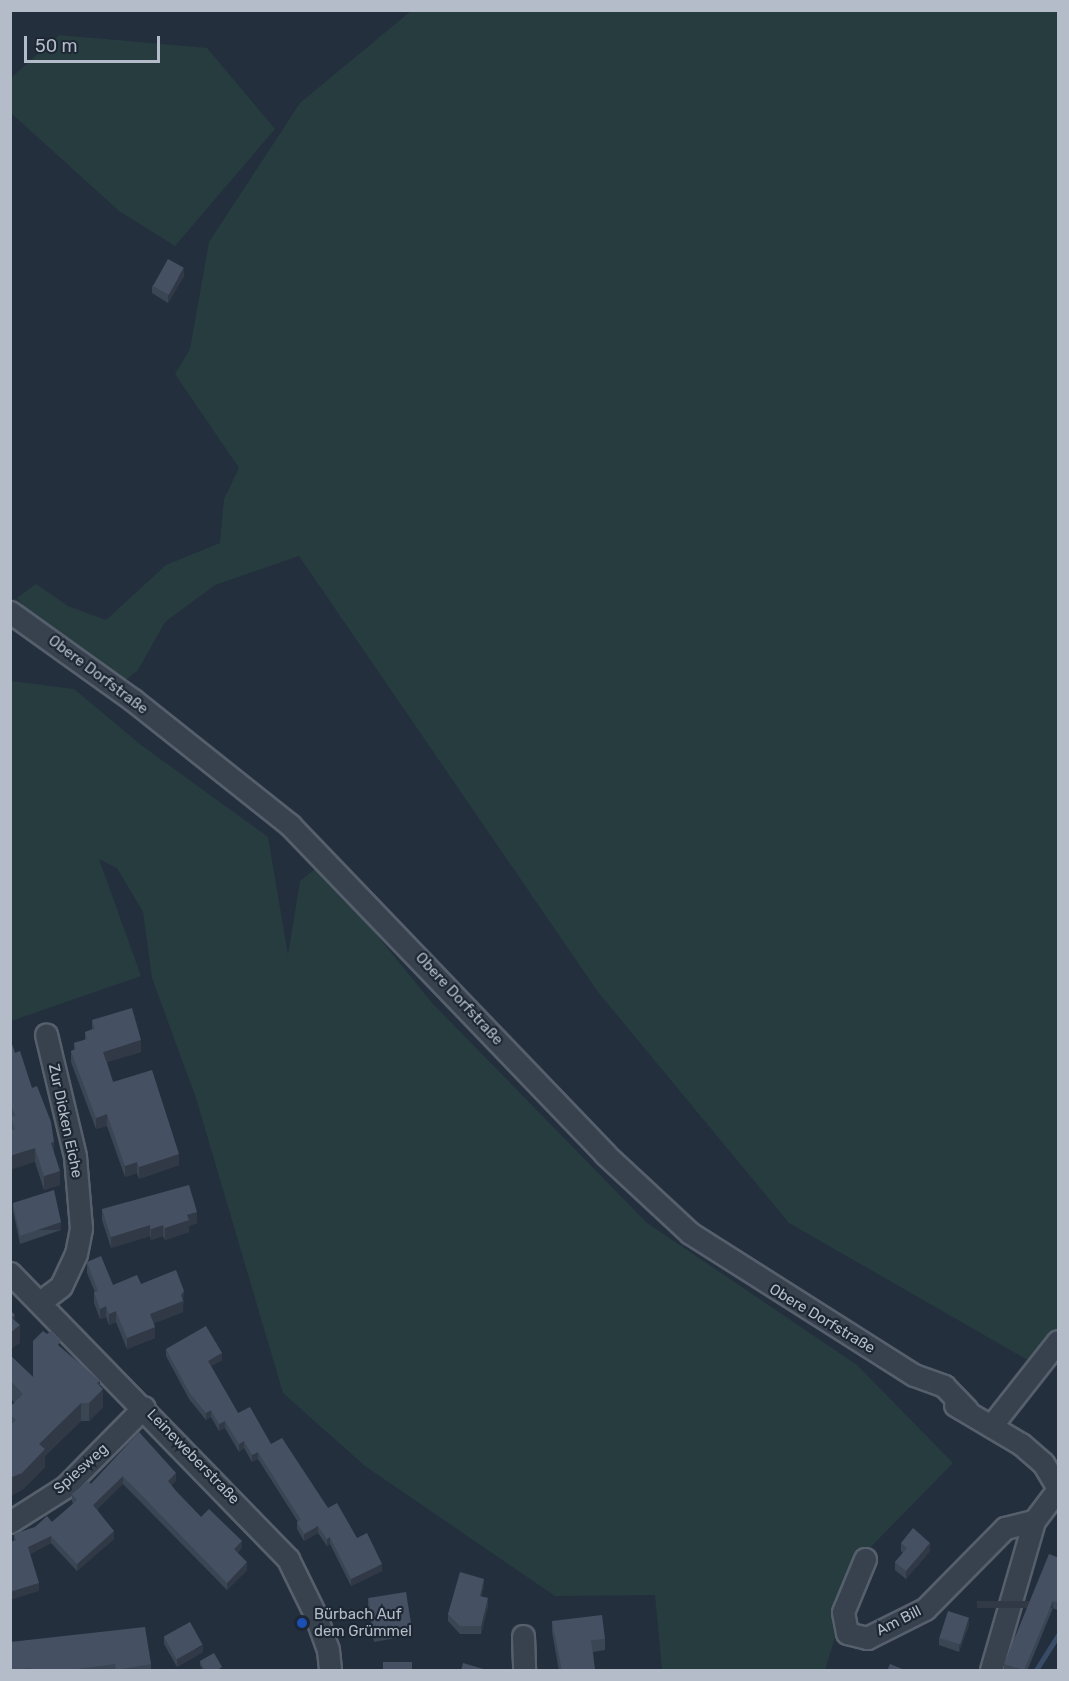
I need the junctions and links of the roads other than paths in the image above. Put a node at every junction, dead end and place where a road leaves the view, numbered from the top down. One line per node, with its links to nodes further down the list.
1 (10, 612): 7 (street, Obere Dorfstraße)
2 (46, 1034): 4 (street, Zur Dicken Eiche)
3 (10, 1273): 4 (street, Leineweberstraße)
4 (40, 1302): 6 (street, Leineweberstraße)
5 (1059, 1341): 7 (street)
6 (144, 1407): 10 (street, Spiesweg); 13 (street, Leineweberstraße)
7 (991, 1426): 8 (street, Obere Dorfstraße)
8 (1059, 1489): 9 (street, Obere Dorfstraße)
9 (1034, 1521): 11 (street, Am Bill); 15 (street, Obere Dorfstraße)
10 (10, 1522)
11 (865, 1559)
12 (523, 1636): 14 (street)
13 (330, 1671)
14 (524, 1671)
15 (991, 1671)

